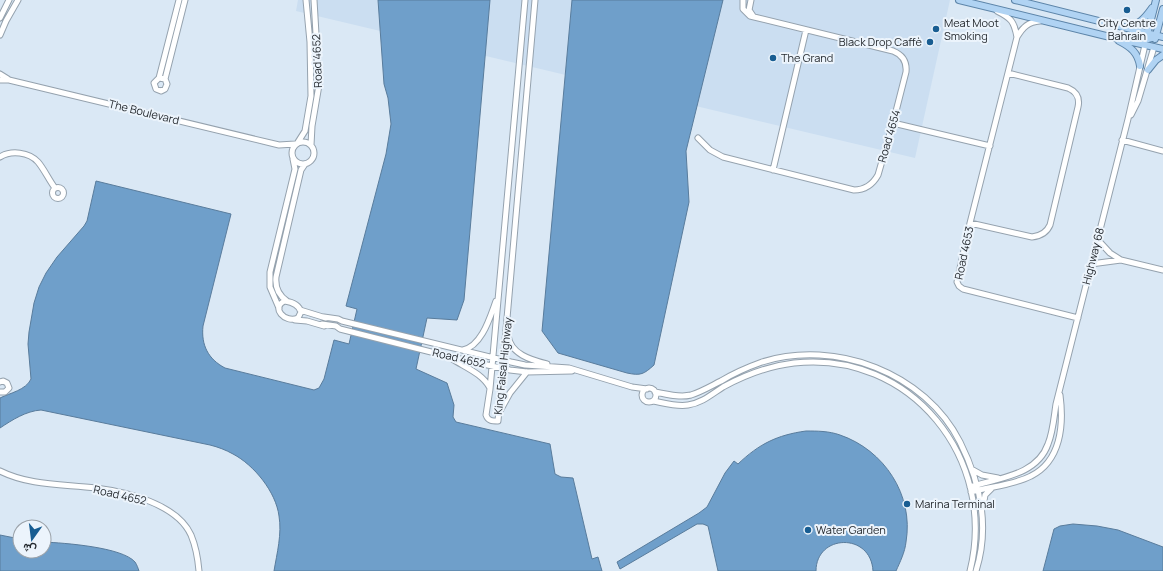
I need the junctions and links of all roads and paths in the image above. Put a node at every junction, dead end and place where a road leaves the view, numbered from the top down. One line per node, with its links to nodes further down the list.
1 (9, 0): 17 (street)
2 (18, 0): 21 (street)
3 (179, 0): 33 (street)
4 (185, 0): 36 (street)
5 (306, 0): 41 (street, Road 4652)
6 (314, 0): 43 (street, Road 4652)
7 (525, 0): 56 (street, King Faisal Highway)
8 (535, 0): 62 (street, King Faisal Highway)
9 (743, 0): 16 (street)
10 (751, 0): 16 (street)
11 (959, 0): 14 (main road)
12 (1015, 0): 19 (main road)
13 (1155, 2): 19 (main road); 25 (main road, Highway 68)
14 (991, 8): 18 (main road); 23 (street)
15 (1163, 9): 22 (main road, Highway 68)
16 (753, 17): 20 (street, Road 4654)
17 (0, 18)
18 (1041, 20): 23 (street); 24 (main road)
19 (1124, 27): 25 (main road)
20 (806, 30): 38 (street, Road 4654); 49 (street)
21 (0, 35)
22 (1160, 36): 25 (main road); 26 (main road, Highway 68)
23 (1017, 37): 31 (street, Road 4653)
24 (1109, 37): 25 (main road); 29 (main road)
25 (1146, 39): 26 (main road); 29 (street, Highway 68)
26 (1154, 47): 27 (main road); 30 (street, Highway 68)
27 (1163, 49)
28 (1163, 55): 30 (main road)
29 (1140, 66): 37 (street, Highway 68)
30 (1148, 70): 37 (street, Highway 68)
31 (1008, 73): 44 (street, Road 4653); 51 (street)
32 (0, 74): 35 (street, The Boulevard)
33 (159, 78): 36 (street); 36 (street)
34 (0, 80): 35 (street, The Boulevard)
35 (9, 80): 42 (street, The Boulevard)
36 (165, 80)
37 (1128, 119): 40 (street, Highway 68)
38 (893, 123): 44 (street); 49 (street, Road 4654)
39 (698, 138): 49 (street, Road 4654)
40 (1122, 140): 45 (street); 52 (street, Highway 68)
41 (297, 143): 42 (street, The Boulevard); 43 (street); 47 (street)
42 (279, 145): 47 (street, The Boulevard)
43 (311, 145): 48 (street)
44 (990, 146): 51 (street, Road 4653)
45 (1163, 151)
46 (0, 156): 50 (street)
47 (293, 158): 48 (street); 58 (street)
48 (305, 164): 57 (street)
49 (772, 170)
50 (55, 188)
51 (970, 223): 60 (street, Road 4653)
52 (1097, 239): 53 (street); 54 (street, Highway 68)
53 (1121, 260): 54 (street); 55 (street)
54 (1091, 264): 60 (street, Highway 68)
55 (1163, 270)
56 (499, 294): 63 (street); 65 (street, King Faisal Highway)
57 (287, 301): 58 (street); 59 (street)
58 (279, 308): 61 (street)
59 (300, 310): 61 (street); 63 (street, Road 4652)
60 (1078, 318): 78 (street, Highway 68)
61 (296, 320): 64 (street, Road 4652)
62 (508, 324): 66 (street, King Faisal Highway); 68 (street)
63 (462, 350): 65 (street, Road 4652)
64 (447, 356): 67 (street, Road 4652); 74 (street)
65 (493, 357): 66 (street, Road 4652); 67 (street, King Faisal Highway)
66 (504, 360): 68 (street, Road 4652); 69 (street, King Faisal Highway)
67 (492, 366): 69 (street, Road 4652); 74 (street, King Faisal Highway)
68 (553, 366): 71 (street, Road 4652)
69 (503, 368): 70 (street, Road 4652); 81 (street, King Faisal Highway)
70 (527, 372): 71 (street, Road 4652); 81 (street)
71 (581, 372): 73 (street, Road 4652)
72 (0, 382): 76 (street)
73 (632, 387): 75 (street); 79 (street)
74 (490, 389): 81 (street, King Faisal Highway)
75 (647, 389): 77 (street); 79 (street)
76 (0, 392)
77 (655, 392): 80 (street); 82 (street)
78 (1059, 394): 84 (street, Highway 68); 85 (street)
79 (642, 395): 80 (street)
80 (652, 401): 87 (street)
81 (498, 415)
82 (972, 470): 84 (street); 86 (street)
83 (0, 472): 89 (street, Road 4652)
84 (1001, 478): 86 (street, Highway 68)
85 (995, 486): 86 (street); 88 (street)
86 (978, 487): 87 (street); 88 (street)
87 (970, 490): 90 (street)
88 (982, 518): 91 (street)
89 (199, 571)
90 (970, 571)
91 (976, 571)

